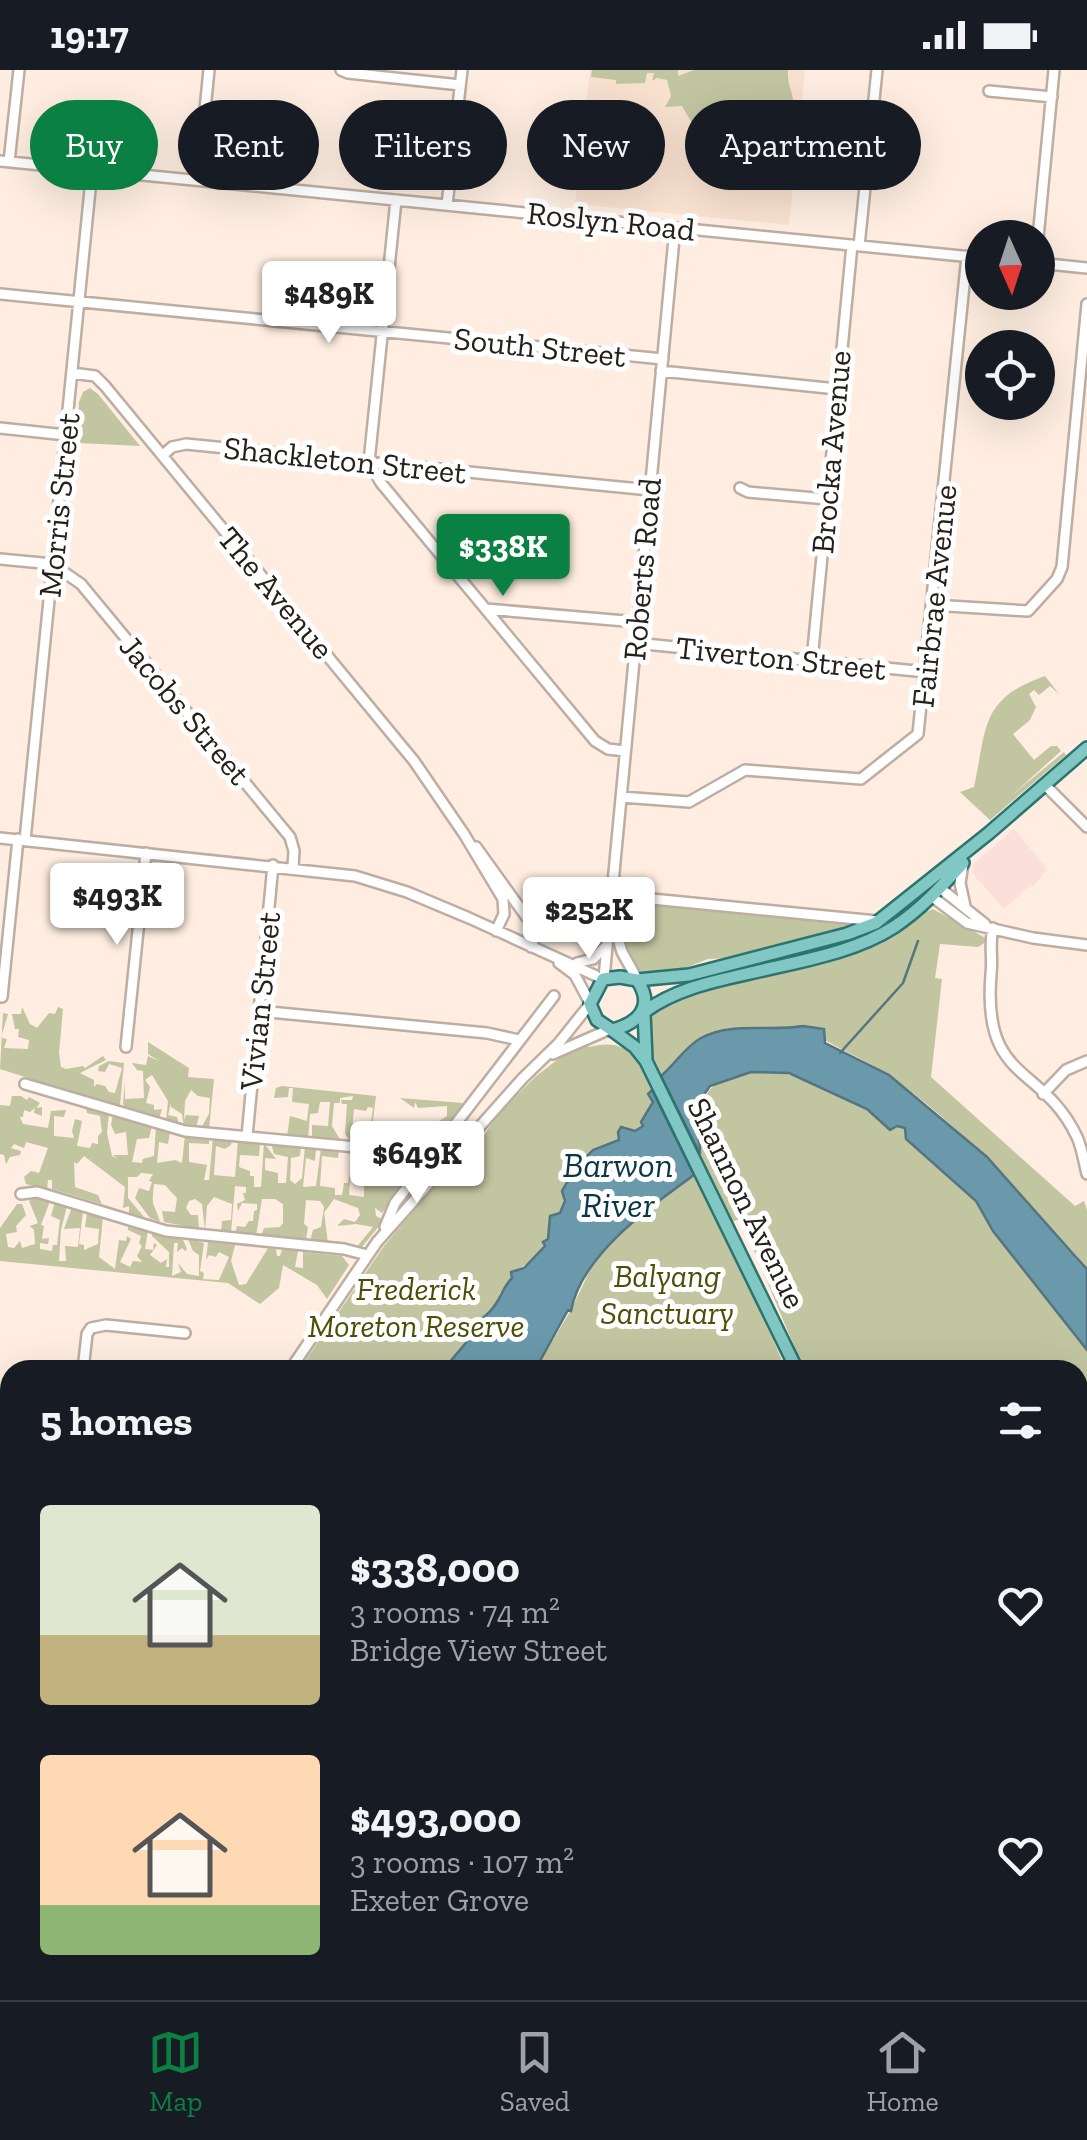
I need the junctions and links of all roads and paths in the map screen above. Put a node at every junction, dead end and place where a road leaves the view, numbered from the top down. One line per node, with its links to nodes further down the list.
1 (19, 70): 11 (street)
2 (209, 70): 10 (street)
3 (341, 70): 7 (street)
4 (462, 70): 7 (street)
5 (877, 70): 19 (street, Brocka Avenue)
6 (1054, 70): 9 (street)
7 (460, 84): 16 (street)
8 (989, 91): 9 (street)
9 (1052, 97): 17 (street)
10 (206, 100)
11 (5, 161): 12 (street, Roslyn Road)
12 (30, 164)
13 (90, 190): 25 (street, Morris Street)
14 (302, 190): 15 (street, Roslyn Road)
15 (396, 200): 16 (street, Roslyn Road); 27 (street)
16 (448, 205): 18 (street, Roslyn Road)
17 (1040, 220)
18 (675, 228): 19 (street, Roslyn Road); 28 (street, Roberts Road)
19 (856, 245): 20 (street, Roslyn Road); 30 (street, Brocka Avenue)
20 (965, 256)
21 (1055, 265): 22 (street)
22 (1087, 268)
23 (965, 277): 40 (street, Fairbrae Avenue)
24 (0, 294): 25 (street, South Street)
25 (79, 302): 27 (street, South Street); 29 (street, Morris Street)
26 (1087, 304): 40 (street)
27 (383, 332): 28 (street, South Street); 34 (street)
28 (662, 365): 30 (street, South Street); 36 (street, Roberts Road)
29 (72, 373): 32 (street, Morris Street); 33 (street, The Avenue)
30 (837, 389): 37 (street, Brocka Avenue)
31 (0, 428): 32 (street)
32 (66, 434): 39 (street, Morris Street)
33 (163, 455): 34 (street, Shackleton Street); 51 (street, The Avenue)
34 (370, 462): 36 (street, Shackleton Street); 41 (street)
35 (740, 488): 37 (street)
36 (650, 490): 42 (street, Roberts Road)
37 (827, 500): 44 (street, Brocka Avenue)
38 (0, 559): 39 (street)
39 (53, 567): 54 (street, Morris Street); 58 (street, Jacobs Street)
40 (933, 605): 45 (street, Fairbrae Avenue)
41 (485, 608): 42 (street); 47 (street)
42 (638, 622): 43 (street, Roberts Road)
43 (635, 644): 44 (street, Tiverton Street); 47 (street, Roberts Road)
44 (812, 660): 45 (street, Tiverton Street)
45 (926, 672): 49 (street, Fairbrae Avenue)
46 (1087, 748): 48 (main road)
47 (625, 751): 49 (street, Roberts Road)
48 (1044, 784): 50 (street); 52 (main road)
49 (620, 797): 60 (street, Roberts Road)
50 (1087, 827)
51 (464, 834): 66 (street, The Avenue); 70 (street, The Avenue)
52 (989, 834): 56 (main road); 59 (main road)
53 (0, 838): 54 (street)
54 (21, 840): 55 (street); 76 (street, Morris Street)
55 (146, 853): 57 (street); 82 (street)
56 (964, 862): 59 (main road); 61 (street)
57 (273, 865): 58 (street); 78 (street, Vivian Street)
58 (293, 867): 66 (street)
59 (933, 889): 61 (street); 64 (main road); 65 (street); 79 (main road)
60 (611, 895): 62 (street, Roberts Road); 63 (street)
61 (965, 906): 65 (street)
62 (610, 911): 68 (street, Roberts Road); 74 (street, Roberts Road)
63 (852, 918): 64 (street); 67 (street)
64 (881, 921): 67 (main road)
65 (994, 929): 69 (street); 87 (street)
66 (496, 930): 70 (street)
67 (852, 932): 74 (main road)
68 (608, 938): 72 (street); 73 (street, Roberts Road)
69 (1087, 944)
70 (530, 947): 71 (street)
71 (549, 955): 72 (street); 77 (street)
72 (569, 962): 73 (street)
73 (603, 979): 74 (main road); 77 (main road)
74 (637, 980): 79 (main road)
75 (554, 996): 81 (street)
76 (2, 997)
77 (590, 1003): 80 (main road); 83 (street)
78 (258, 1010): 81 (street); 88 (street, Vivian Street)
79 (644, 1012): 80 (main road); 84 (main road, Shannon Avenue)
80 (611, 1029): 83 (street); 84 (main road, Shannon Avenue)
81 (519, 1040): 89 (street)
82 (126, 1047)
83 (541, 1061): 92 (street)
84 (646, 1061): 99 (main road, Shannon Avenue)
85 (1087, 1061): 87 (street)
86 (25, 1084): 88 (street)
87 (1043, 1094): 90 (street)
88 (247, 1136): 89 (street)
89 (432, 1154): 92 (street)
90 (1087, 1174)
91 (21, 1194): 93 (street)
92 (378, 1242): 94 (street)
93 (329, 1250): 94 (street); 95 (street)
94 (368, 1256): 95 (street)
95 (358, 1268): 98 (street)
96 (185, 1333): 97 (street)
97 (84, 1360)
98 (297, 1360)
99 (792, 1360)

